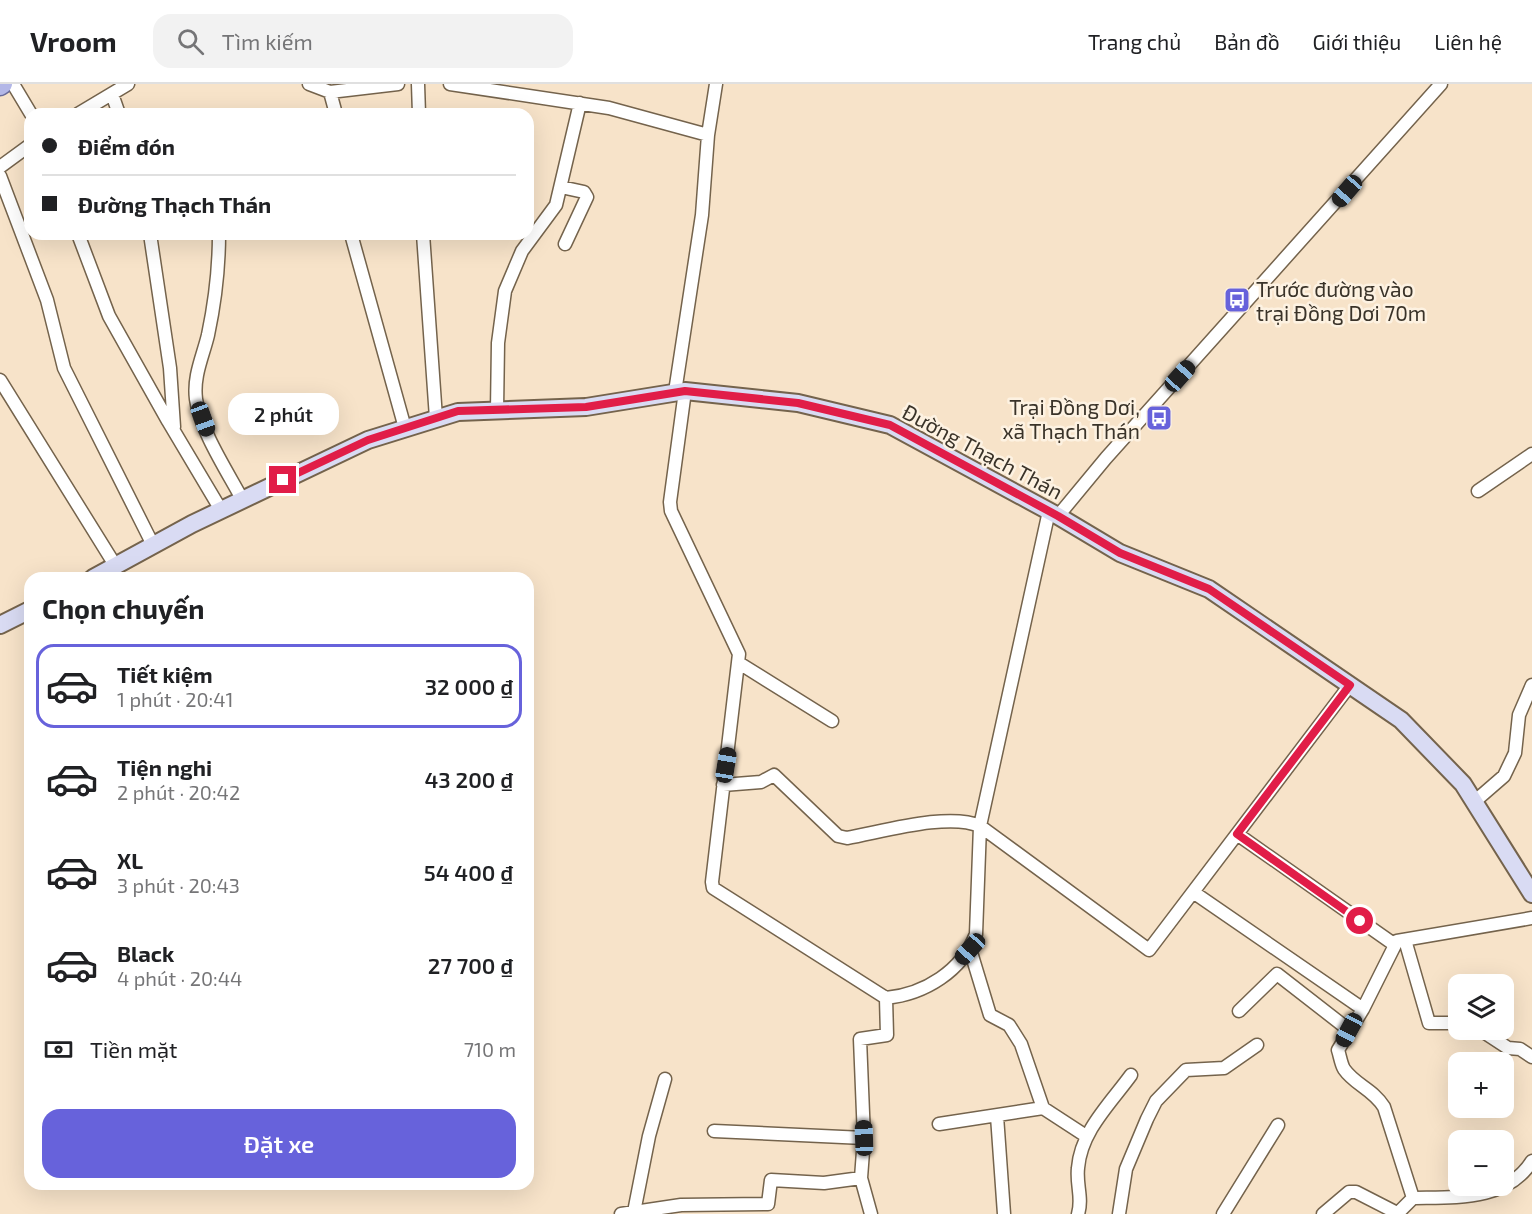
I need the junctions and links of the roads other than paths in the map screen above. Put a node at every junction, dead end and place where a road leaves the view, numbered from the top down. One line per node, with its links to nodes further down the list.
1 (13, 84): 12 (street)
2 (128, 84): 10 (street)
3 (309, 84): 9 (street)
4 (398, 84): 9 (street)
5 (418, 84): 16 (street)
6 (450, 84): 11 (street)
7 (716, 84): 17 (street)
8 (1441, 84): 40 (street)
9 (330, 92): 15 (street)
10 (112, 94): 13 (street); 14 (street)
11 (580, 103): 17 (street); 21 (street)
12 (27, 108)
13 (88, 108)
14 (117, 108)
15 (334, 108)
16 (419, 108)
17 (708, 135): 31 (street)
18 (24, 149): 19 (street)
19 (0, 167)
20 (0, 176): 41 (street)
21 (561, 187): 22 (street); 29 (street)
22 (534, 235)
23 (80, 240): 35 (street)
24 (151, 240): 35 (street)
25 (219, 240): 38 (street)
26 (353, 240): 34 (street)
27 (423, 240): 33 (street)
28 (530, 240): 32 (street)
29 (565, 244)
30 (0, 380): 42 (street)
31 (680, 392): 32 (street, Đường Thạch Thán); 40 (street, Đường Thạch Thán); 46 (street)
32 (497, 410): 33 (street, Đường Thạch Thán)
33 (436, 418): 34 (street, Đường Thạch Thán)
34 (405, 428): 38 (street, Đường Thạch Thán)
35 (174, 431): 39 (street)
36 (1532, 454): 37 (street)
37 (1478, 491)
38 (242, 499): 39 (street, Đường Thạch Thán)
39 (221, 510): 41 (street, Đường Thạch Thán)
40 (1053, 513): 47 (street, Đường Thạch Thán); 52 (street)
41 (153, 545): 42 (street, Đường Thạch Thán)
42 (116, 565): 43 (street, Đường Thạch Thán)
43 (104, 572)
44 (24, 613): 45 (street)
45 (0, 625)
46 (739, 663): 49 (street); 50 (street)
47 (1350, 685): 51 (street, Đường Thạch Thán); 53 (street)
48 (1532, 685): 51 (street)
49 (832, 721)
50 (723, 785): 52 (street); 59 (street)
51 (1474, 802): 55 (street, Đường Thạch Thán)
52 (980, 826): 54 (street); 58 (street)
53 (1237, 834): 54 (street); 57 (street)
54 (1193, 892): 60 (street)
55 (1532, 894)
56 (1532, 918): 57 (street)
57 (1400, 943): 60 (street); 62 (street)
58 (970, 949): 59 (street); 69 (street)
59 (886, 998): 75 (street)
60 (1363, 1009): 63 (street)
61 (1239, 1011): 63 (street)
62 (1448, 1023)
63 (1349, 1030): 78 (street)
64 (1496, 1040): 66 (street)
65 (1257, 1045): 85 (street)
66 (1532, 1058)
67 (1131, 1075): 74 (street)
68 (665, 1079): 79 (street)
69 (1043, 1108): 70 (street); 74 (street)
70 (997, 1116): 71 (street); 83 (street)
71 (939, 1124)
72 (1278, 1125): 86 (street)
73 (714, 1131): 75 (street)
74 (1086, 1136): 84 (street)
75 (864, 1138): 77 (street)
76 (1532, 1161): 78 (street)
77 (861, 1178): 79 (street); 82 (street)
78 (1413, 1198): 80 (street)
79 (634, 1212): 81 (street)
80 (1398, 1213): 87 (street)
81 (621, 1214)
82 (871, 1214)
83 (1004, 1214)
84 (1078, 1214)
85 (1119, 1214)
86 (1223, 1214)
87 (1323, 1214)

